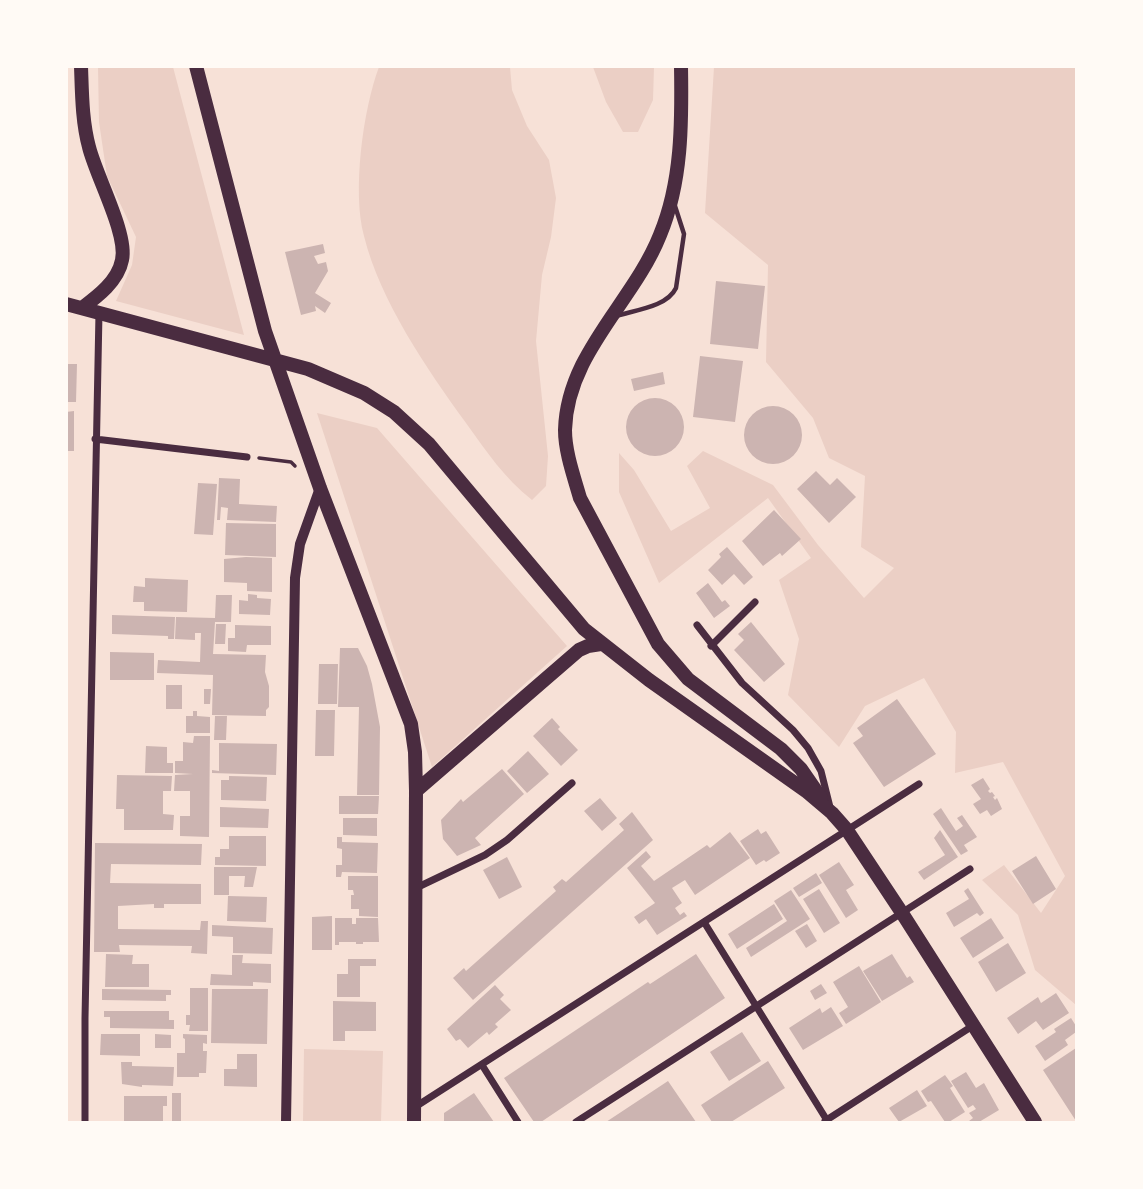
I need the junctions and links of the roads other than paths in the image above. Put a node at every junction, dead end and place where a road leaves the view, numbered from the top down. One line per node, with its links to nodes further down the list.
1 (81, 66): 6 (main road)
2 (196, 66): 11 (main road)
3 (681, 66): 4 (main road)
4 (673, 199): 8 (main road); 8 (lane)
5 (66, 304): 6 (main road)
6 (82, 308): 7 (main road)
7 (99, 313): 9 (street); 14 (main road)
8 (611, 318): 19 (main road)
9 (95, 439): 10 (street); 29 (street)
10 (247, 457)
11 (320, 488): 18 (main road); 30 (street)
12 (755, 602): 15 (street)
13 (697, 625): 15 (street)
14 (601, 644): 18 (main road); 19 (main road)
15 (711, 646): 19 (street)
16 (572, 783): 22 (street)
17 (919, 783): 20 (street)
18 (416, 791): 22 (main road)
19 (832, 813): 20 (main road)
20 (847, 830): 23 (main road); 24 (street)
21 (970, 869): 23 (street)
22 (416, 888): 28 (main road)
23 (902, 913): 25 (street); 26 (main road)
24 (704, 922): 25 (street); 27 (street)
25 (757, 1007): 32 (street); 33 (street)
26 (975, 1025): 33 (street); 34 (main road)
27 (482, 1065): 28 (street); 31 (street)
28 (414, 1115)
29 (85, 1122)
30 (286, 1122)
31 (518, 1122)
32 (576, 1122)
33 (826, 1122)
34 (1035, 1122)

